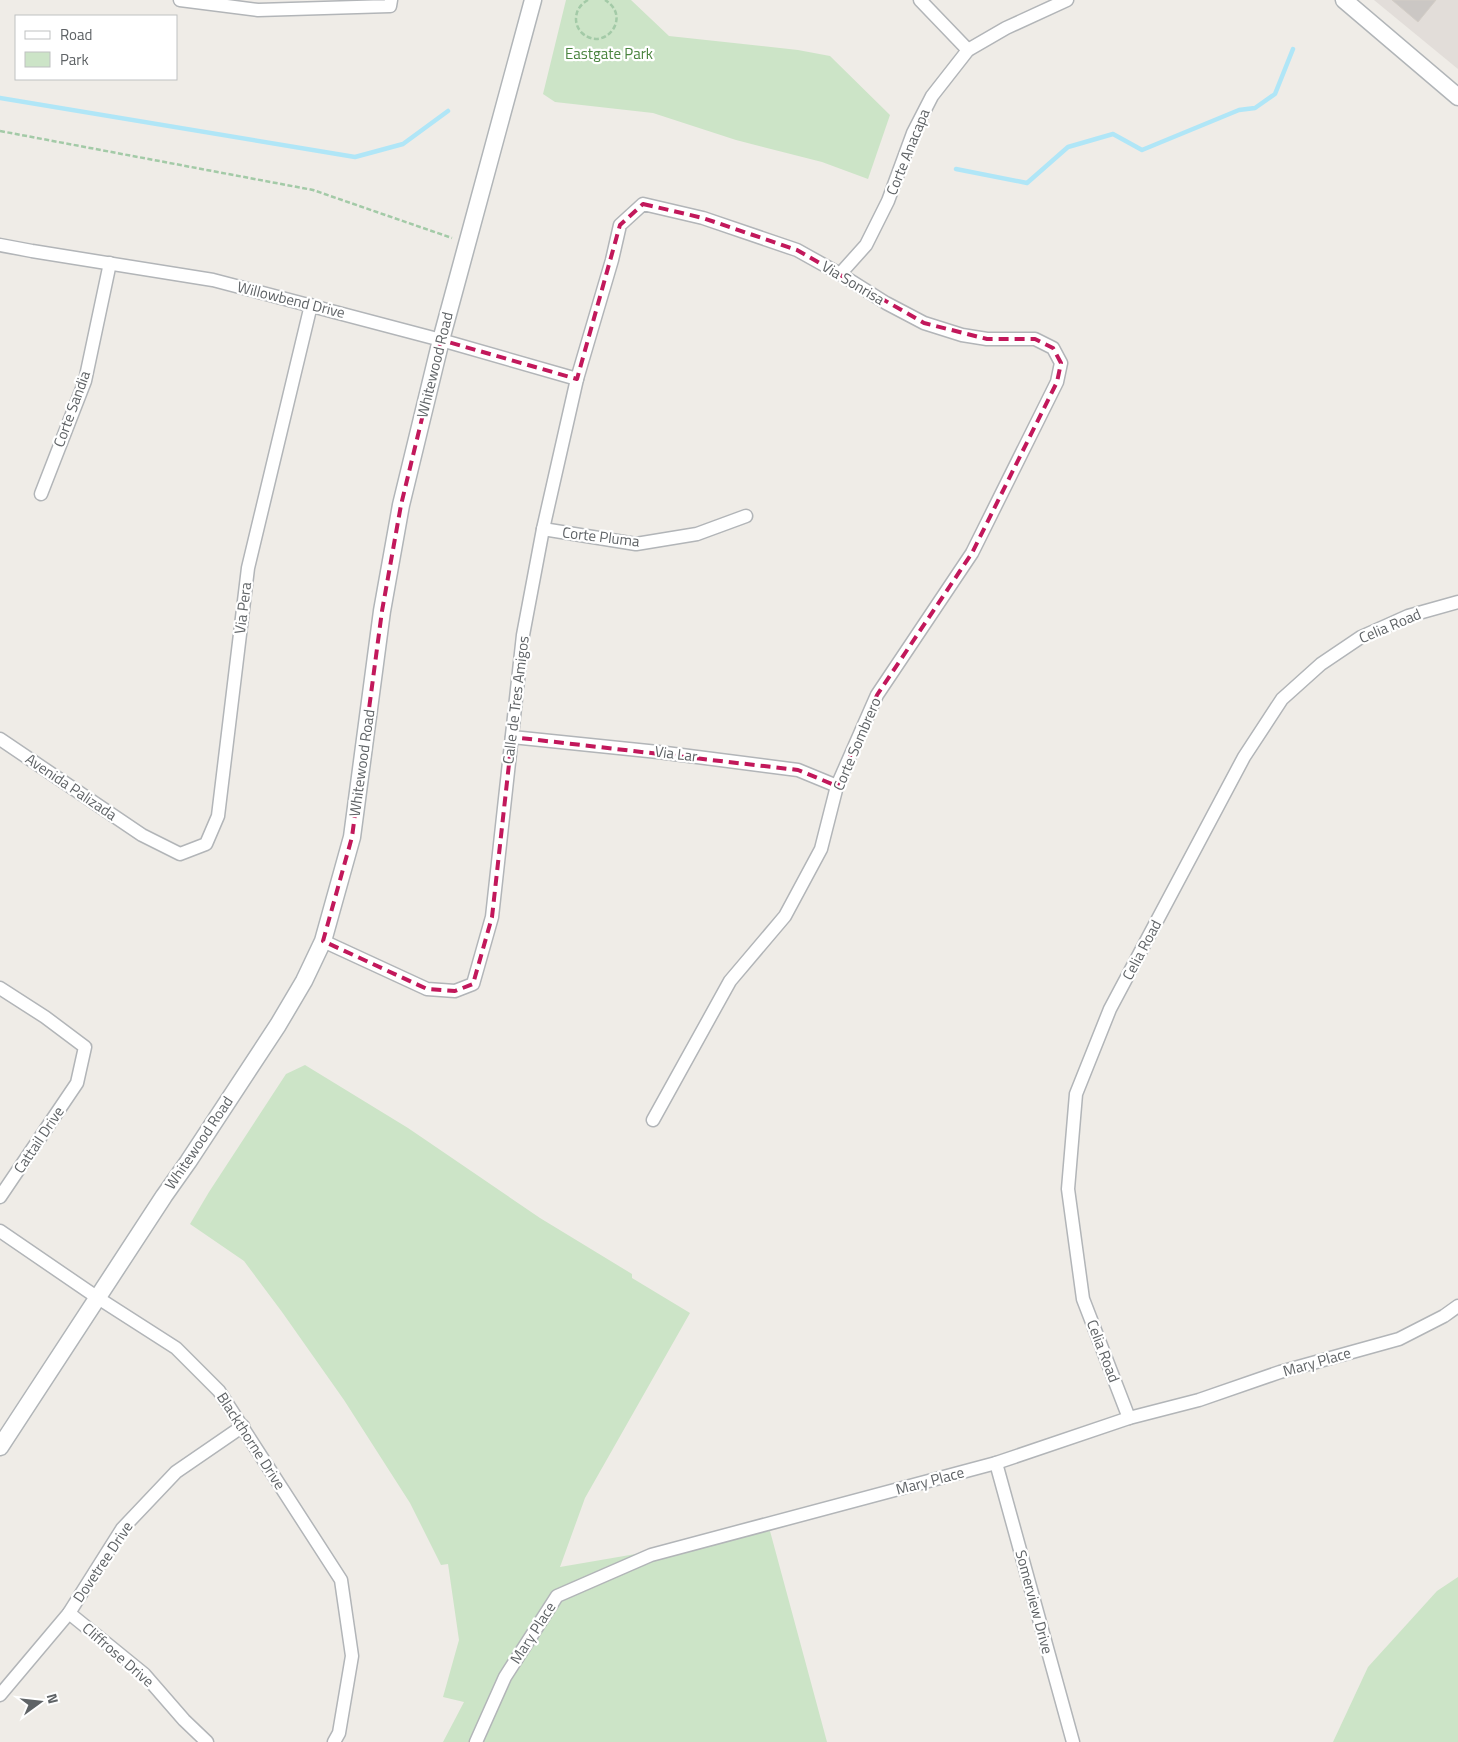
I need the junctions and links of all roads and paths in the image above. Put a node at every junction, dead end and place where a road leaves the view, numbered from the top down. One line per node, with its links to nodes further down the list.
1 (180, 0): 8 (street)
2 (533, 0): 12 (main road, Whitewood Road)
3 (586, 0): 4 (path)
4 (605, 0)
5 (920, 0): 9 (street)
6 (1067, 0): 9 (street, Corte Anacapa)
7 (1344, 0): 10 (main road)
8 (390, 3)
9 (968, 50): 16 (street, Corte Anacapa)
10 (1458, 97)
11 (0, 131): 12 (path)
12 (467, 243): 18 (main road, Whitewood Road)
13 (0, 245): 15 (street, Willowbend Drive)
14 (612, 260): 16 (street, Via Sonrisa); 19 (street, Calle de Tres Amigos)
15 (110, 263): 17 (street, Willowbend Drive); 21 (street, Corte Sandia)
16 (840, 274): 20 (street, Via Sonrisa)
17 (311, 305): 18 (street, Willowbend Drive); 28 (street, Via Pera)
18 (441, 340): 19 (street, Willowbend Drive); 29 (main road, Whitewood Road)
19 (577, 379): 23 (street, Calle de Tres Amigos)
20 (1038, 420): 27 (street, Corte Sombrero)
21 (41, 494)
22 (746, 516): 23 (street, Corte Pluma)
23 (543, 529): 25 (street, Calle de Tres Amigos)
24 (1458, 602): 36 (street, Celia Road)
25 (512, 736): 27 (street, Via Lar); 29 (street, Calle de Tres Amigos)
26 (0, 739): 28 (street, Avenida Palizada)
27 (837, 786): 31 (street, Corte Sombrero)
28 (142, 835)
29 (323, 941): 34 (main road, Whitewood Road)
30 (0, 988): 32 (street, Cattail Drive)
31 (653, 1120)
32 (0, 1197)
33 (0, 1231): 34 (street, Blackthorne Drive)
34 (98, 1298): 37 (street, Blackthorne Drive); 38 (main road, Whitewood Road)
35 (1458, 1306): 36 (street, Mary Place)
36 (1129, 1418): 39 (street, Mary Place)
37 (242, 1426): 40 (street, Dovetree Drive); 43 (street, Blackthorne Drive)
38 (0, 1447)
39 (996, 1463): 44 (street, Mary Place); 45 (street, Somerview Drive)
40 (69, 1613): 41 (street, Dovetree Drive); 42 (street, Cliffrose Drive)
41 (0, 1695)
42 (207, 1742)
43 (334, 1742)
44 (476, 1742)
45 (1073, 1742)

